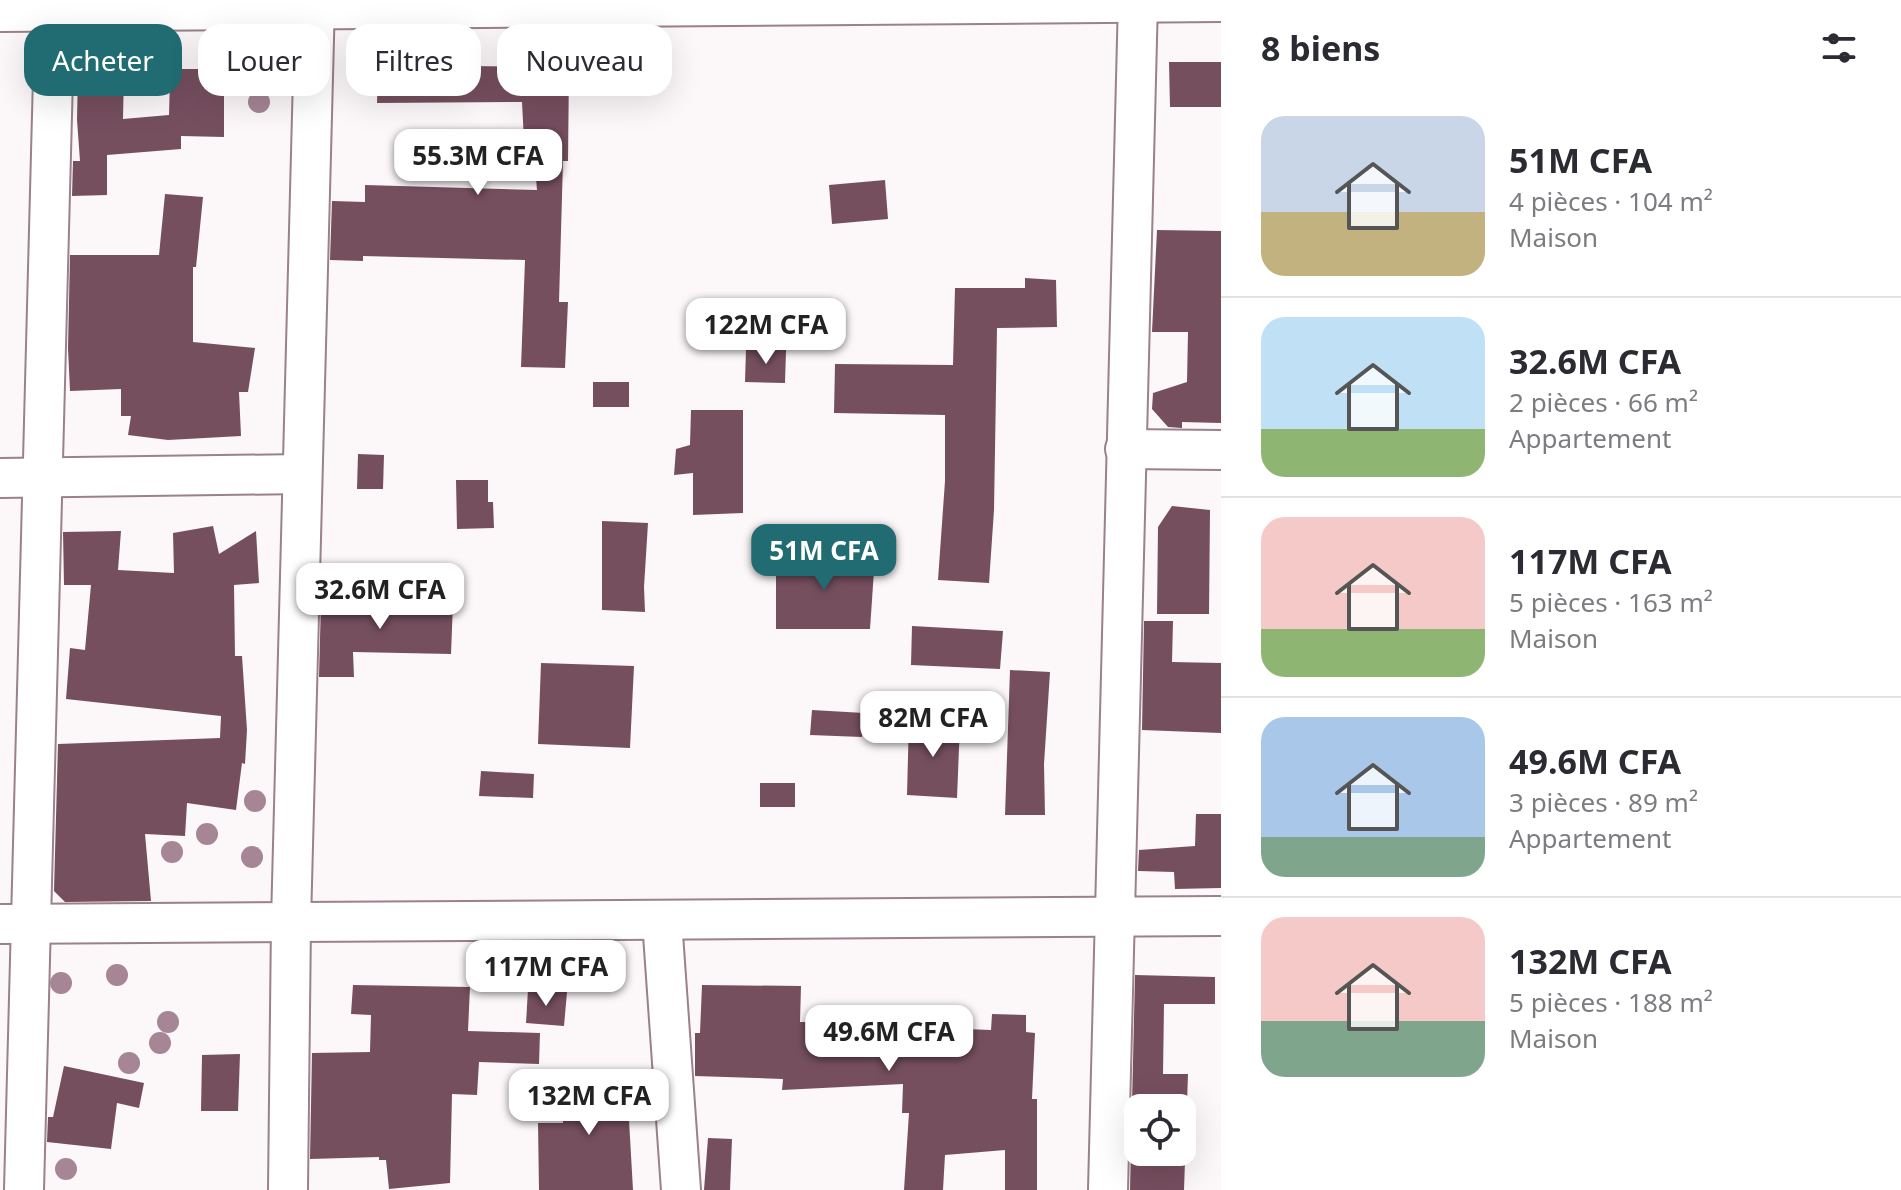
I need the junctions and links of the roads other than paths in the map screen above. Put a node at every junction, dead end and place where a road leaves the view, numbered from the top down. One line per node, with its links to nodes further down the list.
1 (1138, 2): 2 (street); 3 (street); 6 (street)
2 (1221, 2)
3 (316, 5): 4 (street); 8 (street)
4 (55, 6): 5 (street); 9 (street)
5 (0, 12)
6 (1125, 449): 7 (street); 12 (street)
7 (1221, 450)
8 (302, 474): 9 (street); 14 (street)
9 (43, 477): 10 (street); 15 (street)
10 (0, 478)
11 (1221, 916): 12 (street)
12 (1115, 917): 13 (street); 19 (street)
13 (662, 920): 14 (street); 18 (street)
14 (291, 922): 15 (street); 17 (street)
15 (16, 924): 16 (street)
16 (24, 1190)
17 (288, 1190)
18 (681, 1190)
19 (1108, 1190)

